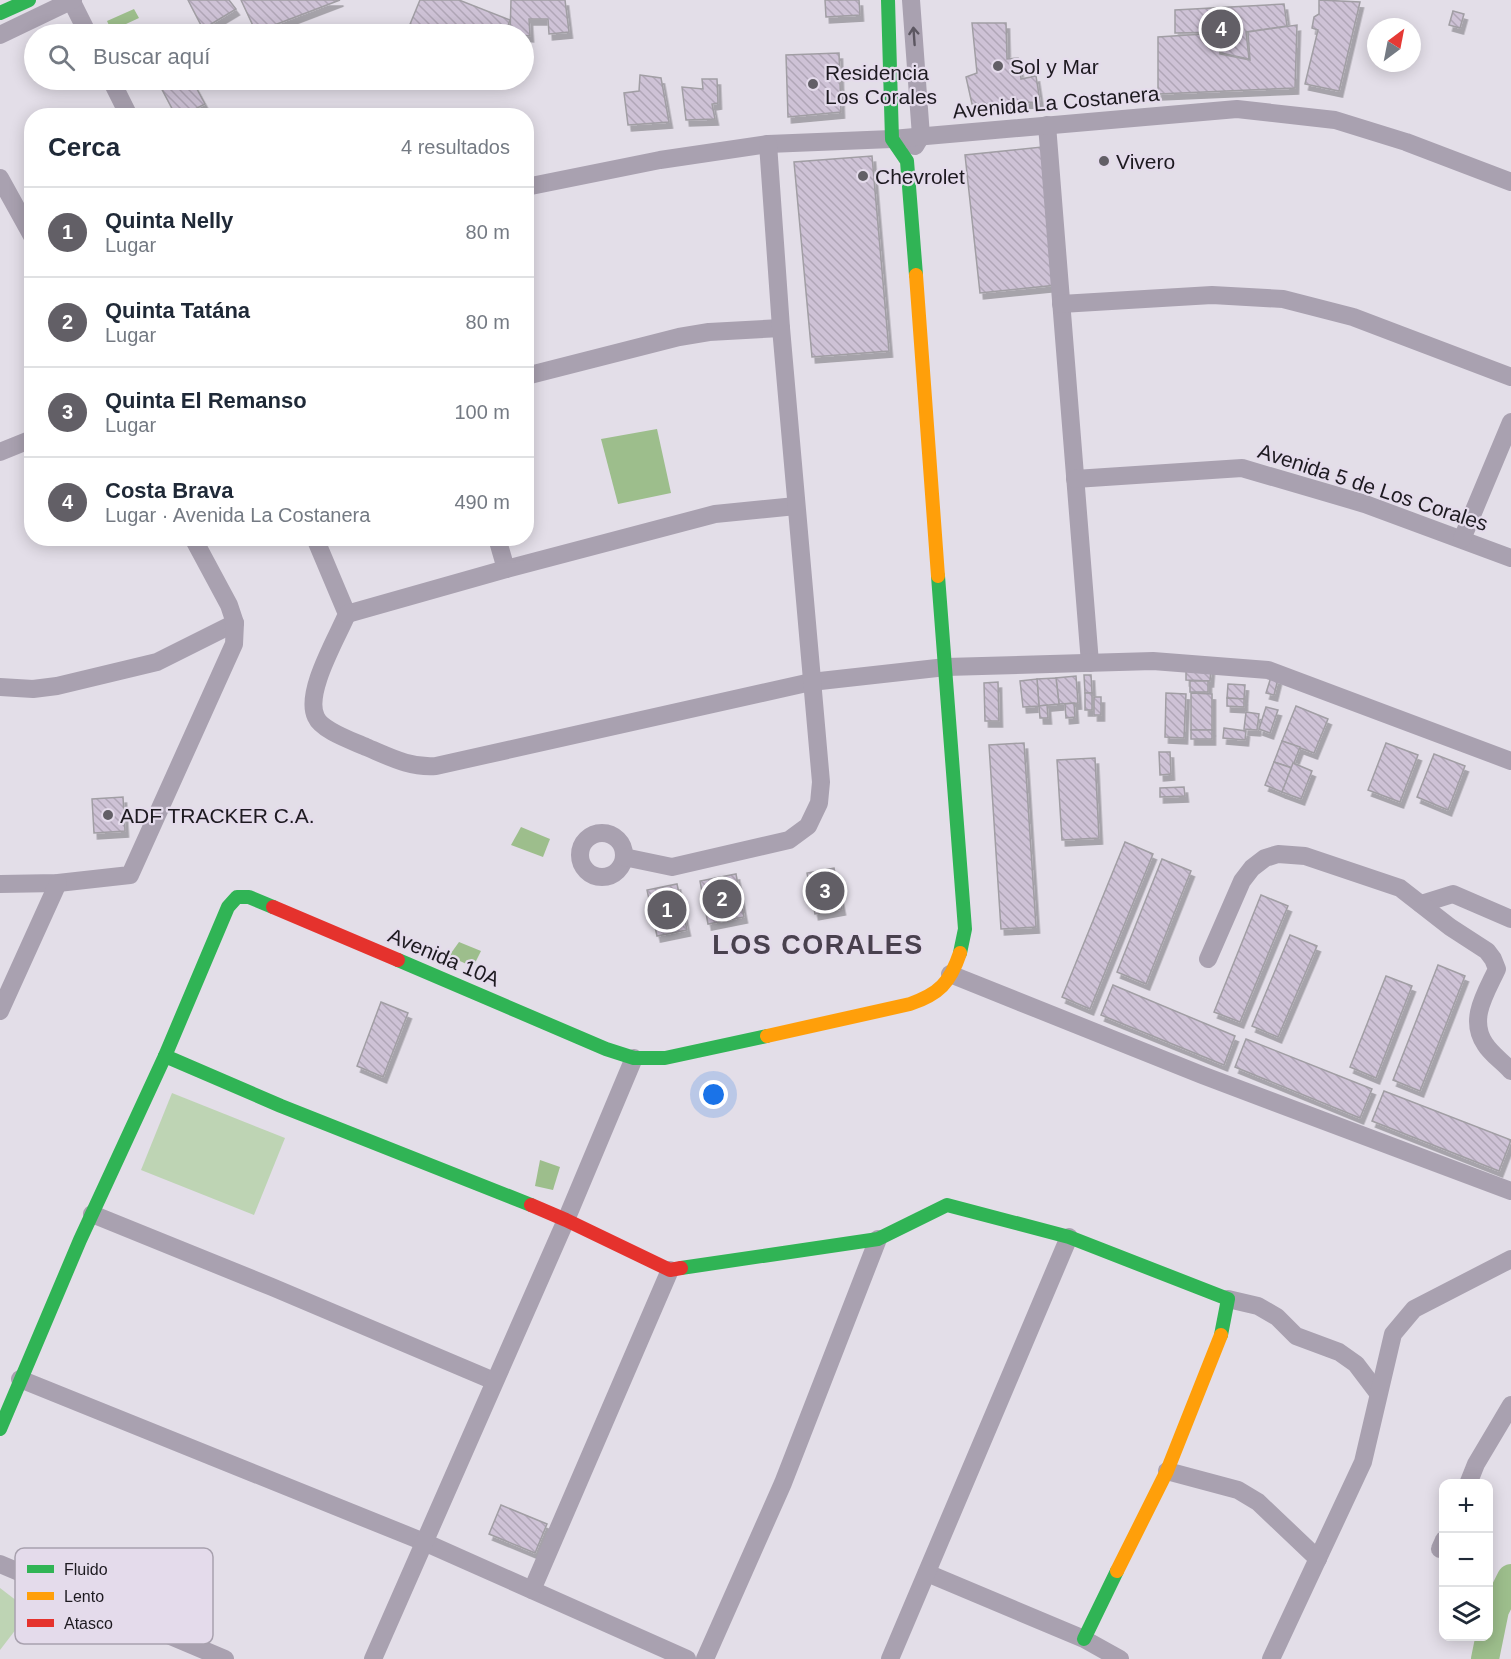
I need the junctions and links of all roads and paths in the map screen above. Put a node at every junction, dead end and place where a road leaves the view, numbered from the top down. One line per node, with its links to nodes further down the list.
1 (29, 0): 5 (street)
2 (888, 0): 12 (street)
3 (911, 0): 11 (street, one-way to 3)
4 (73, 1): 6 (street); 7 (street)
5 (0, 13)
6 (83, 24)
7 (0, 35)
8 (116, 90): 9 (street)
9 (125, 108)
10 (1047, 125): 11 (street, Avenida La Costanera); 16 (street, Avenida La Costanera); 19 (street)
11 (921, 136): 12 (street, Avenida La Costanera); 14 (street)
12 (892, 139): 13 (street, Avenida La Costanera); 14 (street)
13 (768, 144): 17 (street, Avenida La Costanera); 20 (street)
14 (907, 161): 37 (street, Avenida 10A)
15 (0, 178): 18 (street)
16 (1511, 182)
17 (534, 185)
18 (24, 222)
19 (1061, 304): 22 (street); 26 (street)
20 (781, 328): 21 (street); 27 (street)
21 (534, 374)
22 (1511, 376)
23 (1511, 422): 28 (street)
24 (24, 442): 25 (street)
25 (0, 452)
26 (1075, 479): 28 (street, Avenida 5 de Los Corales); 36 (street)
27 (796, 506): 33 (street); 38 (street)
28 (1462, 539): 32 (street, Avenida 5 de Los Corales)
29 (197, 546): 35 (street)
30 (318, 546): 34 (street)
31 (499, 546): 33 (street)
32 (1511, 558)
33 (506, 569): 34 (street)
34 (347, 614): 38 (street)
35 (235, 623): 39 (street); 43 (street)
36 (1090, 663): 37 (street); 40 (street)
37 (946, 667): 38 (street); 47 (street, Avenida 10A)
38 (811, 682): 41 (street)
39 (0, 687)
40 (1511, 760)
41 (624, 857)
42 (0, 884): 43 (street)
43 (58, 884): 48 (street)
44 (1421, 904): 45 (street); 46 (street); 51 (street)
45 (1511, 918)
46 (1208, 959)
47 (950, 974): 50 (street, Avenida 10A); 52 (street)
48 (0, 1011)
49 (165, 1056): 50 (street, Avenida 10A); 53 (street); 54 (street)
50 (634, 1058): 54 (street)
51 (1511, 1071)
52 (1511, 1191)
53 (92, 1214): 60 (street); 61 (street)
54 (566, 1220): 58 (street); 61 (street)
55 (1069, 1237): 56 (street); 59 (street); 71 (street)
56 (878, 1239): 58 (street); 78 (street)
57 (1511, 1259): 62 (street)
58 (669, 1270): 72 (street)
59 (1228, 1299): 62 (street); 65 (street)
60 (20, 1379): 64 (street); 67 (street)
61 (494, 1381): 67 (street)
62 (1378, 1393): 68 (street)
63 (1511, 1406): 66 (street)
64 (0, 1429)
65 (1167, 1471): 68 (street); 73 (street)
66 (1470, 1479)
67 (424, 1542): 72 (street); 76 (street)
68 (1318, 1559): 81 (street)
69 (0, 1564): 70 (street)
70 (15, 1570)
71 (927, 1573): 73 (street); 79 (street)
72 (532, 1590): 77 (street)
73 (1084, 1639): 80 (street)
74 (189, 1644): 75 (street)
75 (225, 1659)
76 (373, 1659)
77 (687, 1659)
78 (705, 1659)
79 (890, 1659)
80 (1120, 1659)
81 (1271, 1659)

